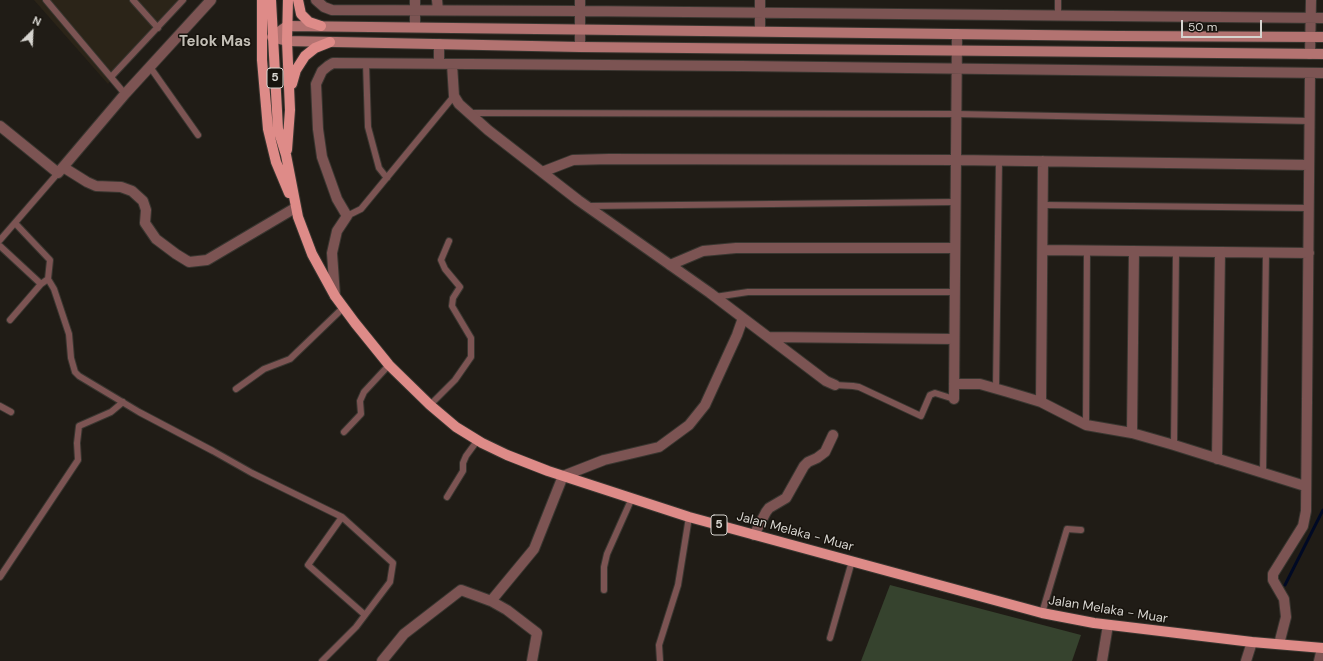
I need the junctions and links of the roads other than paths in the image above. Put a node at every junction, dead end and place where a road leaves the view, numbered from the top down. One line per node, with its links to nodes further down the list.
1 (46, 0): 46 (lane)
2 (133, 0): 25 (lane)
3 (183, 0): 25 (lane)
4 (211, 0): 42 (street)
5 (262, 0): 67 (main road)
6 (271, 0): 29 (main road, Jalan Melaka - Muar / 5)
7 (288, 0): 22 (main road, Jalan Melaka - Muar / 5)
8 (298, 0): 23 (main road)
9 (316, 0): 16 (street)
10 (415, 0): 16 (street)
11 (580, 0): 17 (street)
12 (760, 0): 18 (street)
13 (1058, 0): 19 (lane)
14 (1311, 0): 20 (street)
15 (438, 5): 16 (street); 17 (street)
16 (415, 11): 24 (street)
17 (580, 11): 18 (street); 26 (street)
18 (760, 13): 19 (street); 27 (street)
19 (1058, 16): 20 (street)
20 (1310, 18): 21 (street); 30 (street)
21 (1323, 18)
22 (287, 26): 23 (street); 29 (street); 32 (main road, Jalan Melaka - Muar / 5)
23 (321, 26): 24 (street)
24 (415, 26): 26 (street)
25 (158, 28): 46 (lane)
26 (580, 29): 27 (street); 35 (street)
27 (760, 31): 28 (street)
28 (957, 34): 30 (street); 36 (street)
29 (272, 37): 32 (street); 55 (main road, Jalan Melaka - Muar / 5)
30 (1310, 37): 31 (street); 37 (street)
31 (1323, 37)
32 (287, 41): 33 (street); 48 (main road, Jalan Melaka - Muar / 5)
33 (330, 42): 34 (street); 48 (main road)
34 (439, 44): 35 (street); 40 (street)
35 (580, 47): 36 (street)
36 (957, 51): 37 (street); 43 (street)
37 (1310, 54): 38 (street)
38 (1323, 54)
39 (366, 63): 40 (street); 62 (lane); 68 (street)
40 (439, 64): 41 (street)
41 (452, 64): 43 (street); 49 (street)
42 (150, 67): 47 (street); 54 (lane)
43 (957, 68): 44 (street); 51 (street)
44 (1310, 73): 45 (street); 52 (street)
45 (1323, 73)
46 (111, 77): 47 (lane)
47 (125, 94): 60 (street)
48 (290, 95): 55 (main road, Jalan Melaka - Muar / 5)
49 (454, 96): 50 (street); 62 (lane)
50 (469, 113): 51 (lane); 61 (street)
51 (956, 114): 52 (lane); 56 (street)
52 (1310, 121): 59 (street)
53 (0, 126): 60 (street)
54 (198, 135)
55 (286, 155): 67 (main road, Jalan Melaka - Muar / 5)
56 (956, 160): 57 (street); 61 (street); 63 (street)
57 (999, 161): 58 (street); 95 (lane)
58 (1043, 161): 59 (street); 64 (street)
59 (1309, 165): 66 (street)
60 (60, 170): 67 (street); 69 (lane)
61 (542, 172): 65 (street)
62 (387, 178): 68 (lane)
63 (955, 202): 65 (lane); 73 (street)
64 (1043, 205): 66 (lane); 74 (street)
65 (587, 206): 81 (street)
66 (1309, 208): 80 (street)
67 (297, 213): 85 (main road, Jalan Melaka - Muar / 5)
68 (347, 216): 85 (street)
69 (15, 223): 70 (lane); 82 (lane)
70 (0, 240)
71 (449, 241): 100 (lane)
72 (0, 246): 83 (lane)
73 (955, 248): 81 (street); 84 (street)
74 (1042, 250): 75 (street); 99 (street)
75 (1087, 250): 76 (street); 103 (lane)
76 (1134, 251): 77 (street); 105 (street)
77 (1176, 252): 78 (street); 108 (lane)
78 (1220, 252): 79 (street); 109 (street)
79 (1266, 253): 80 (street); 110 (lane)
80 (1308, 254): 112 (street)
81 (670, 265): 86 (street)
82 (48, 279): 83 (lane); 98 (lane)
83 (41, 284): 89 (lane)
84 (955, 292): 86 (lane); 91 (street)
85 (336, 296): 87 (main road, Jalan Melaka - Muar / 5)
86 (715, 297): 88 (street)
87 (344, 307): 92 (main road, Jalan Melaka - Muar / 5); 96 (lane)
88 (743, 318): 90 (street); 111 (street)
89 (10, 320)
90 (768, 337): 91 (street); 94 (street)
91 (954, 339): 93 (street)
92 (389, 365): 100 (main road, Jalan Melaka - Muar / 5); 104 (lane)
93 (954, 384): 95 (street); 97 (street)
94 (835, 385): 97 (lane)
95 (996, 388): 99 (street)
96 (236, 389)
97 (954, 399)
98 (123, 402): 115 (lane); 120 (lane)
99 (1041, 402): 103 (street)
100 (430, 405): 107 (main road, Jalan Melaka - Muar / 5)
101 (0, 406): 102 (lane)
102 (11, 412)
103 (1086, 425): 105 (street)
104 (344, 432)
105 (1132, 433): 108 (street)
106 (833, 435): 118 (street)
107 (478, 441): 111 (main road, Jalan Melaka - Muar / 5); 113 (lane)
108 (1174, 445): 109 (street)
109 (1217, 459): 110 (street)
110 (1263, 473): 112 (street)
111 (563, 476): 114 (main road, Jalan Melaka - Muar / 5); 122 (street)
112 (1305, 486): 128 (street)
113 (447, 496)
114 (632, 498): 116 (main road, Jalan Melaka - Muar / 5); 121 (lane)
115 (342, 517): 124 (lane); 124 (lane)
116 (689, 517): 118 (main road, Jalan Melaka - Muar / 5); 133 (lane)
117 (1081, 530): 123 (lane)
118 (754, 535): 119 (main road, Jalan Melaka - Muar / 5)
119 (852, 561): 123 (main road, Jalan Melaka - Muar / 5); 126 (lane)
120 (0, 577)
121 (604, 590)
122 (491, 601): 131 (street); 132 (street)
123 (1042, 613): 125 (main road, Jalan Melaka - Muar / 5)
124 (365, 615): 130 (lane)
125 (1108, 625): 127 (main road, Jalan Melaka - Muar / 5); 134 (street)
126 (830, 638)
127 (1252, 642): 128 (main road, Jalan Melaka - Muar / 5); 135 (street)
128 (1279, 644): 129 (main road, Jalan Melaka - Muar / 5)
129 (1323, 648): 136 (street)
130 (322, 661)
131 (382, 661)
132 (532, 661)
133 (660, 661)
134 (1102, 661)
135 (1246, 661)
136 (1319, 661)

